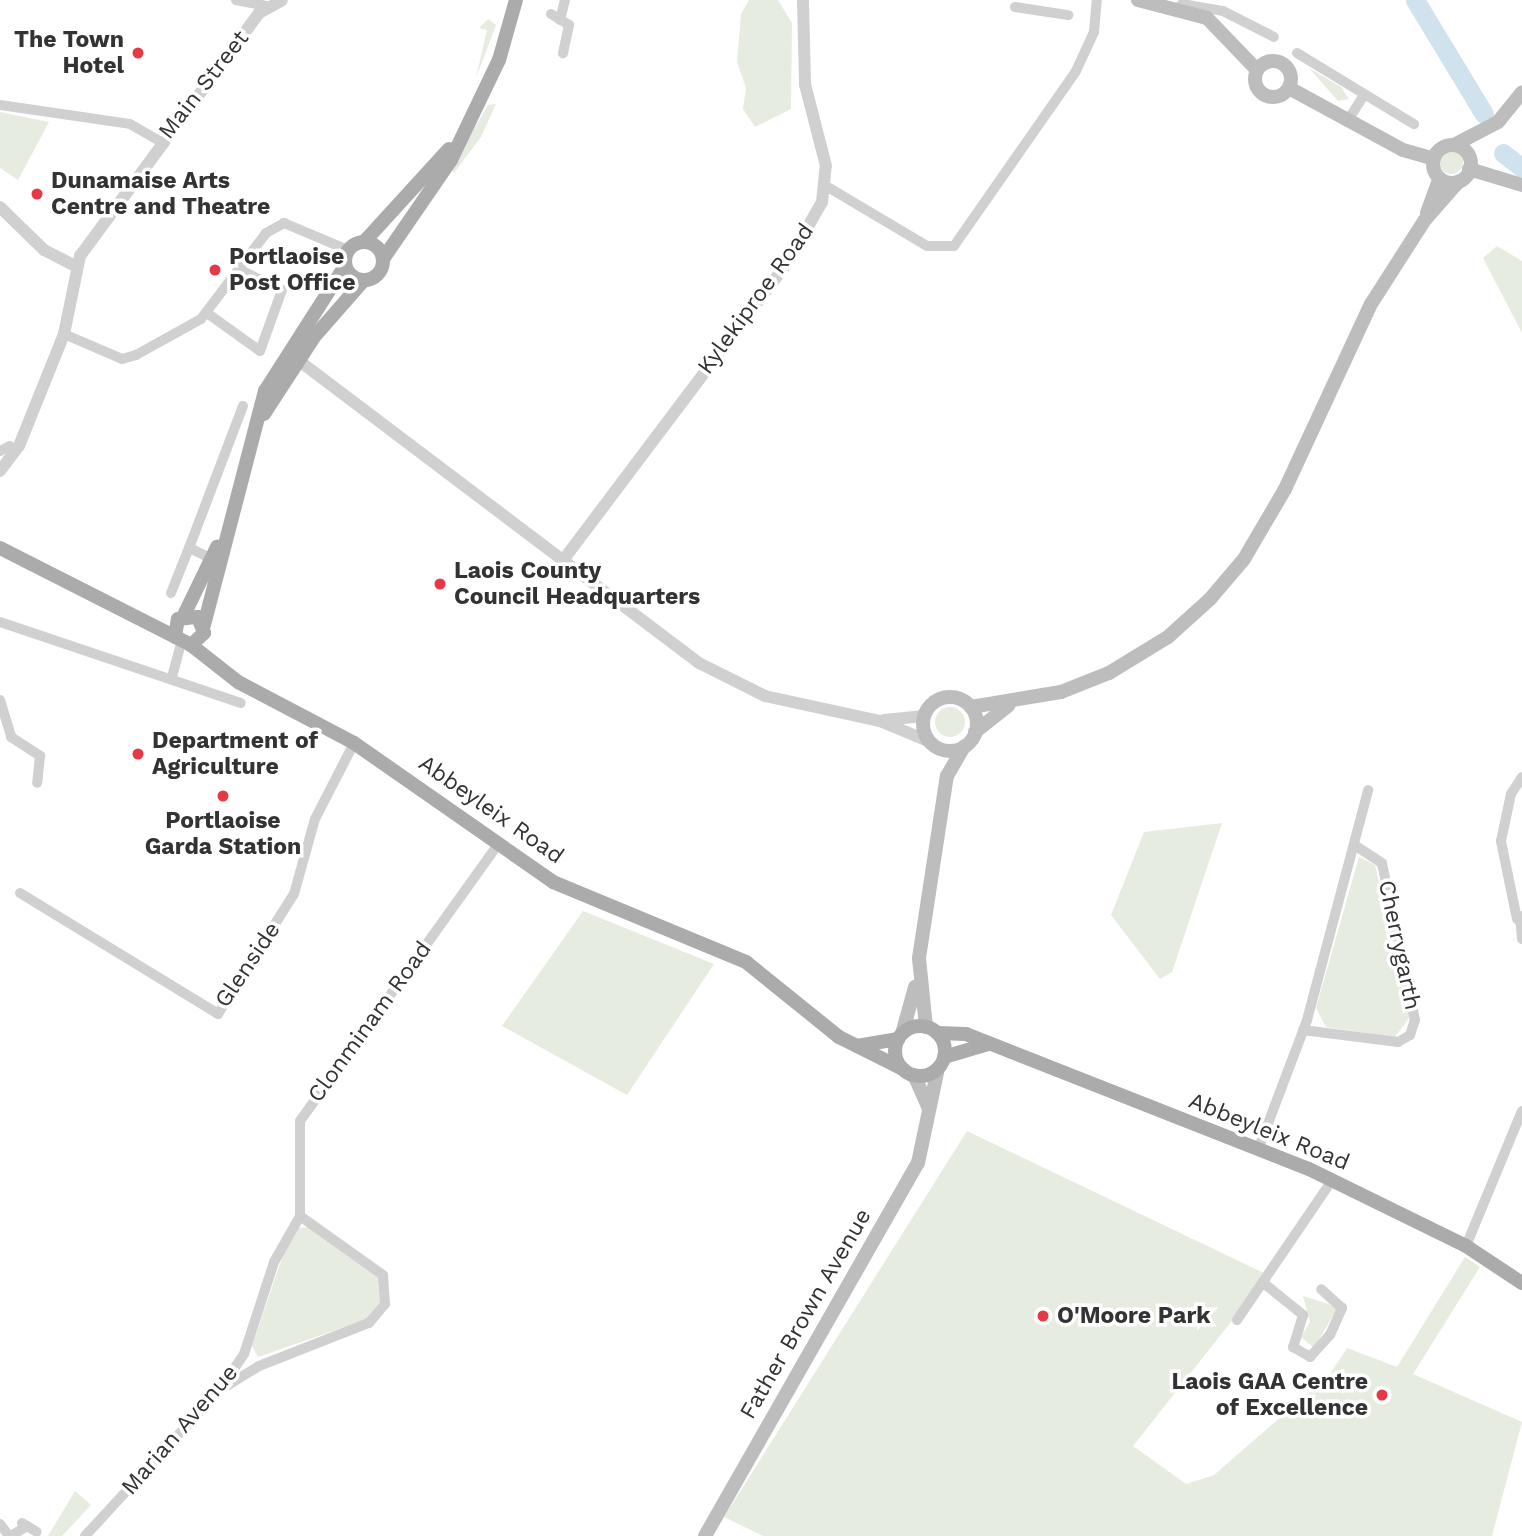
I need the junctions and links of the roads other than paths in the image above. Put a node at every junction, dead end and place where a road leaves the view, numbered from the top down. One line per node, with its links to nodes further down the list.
1 (236, 0): 9 (street)
2 (282, 0): 9 (street, Main Street)
3 (516, 0): 23 (main road)
4 (565, 0): 14 (street)
5 (803, 0): 32 (street)
6 (1097, 0): 32 (street)
7 (1138, 0): 11 (main road)
8 (1037, 5): 10 (street); 12 (street)
9 (268, 6): 25 (street, Main Street)
10 (1015, 7)
11 (1178, 9): 13 (street); 16 (main road)
12 (1068, 15)
13 (1274, 37)
14 (563, 53)
15 (1297, 53): 19 (street)
16 (1257, 70): 17 (main road); 17 (main road)
17 (1289, 88): 21 (main road)
18 (1522, 92): 24 (main road)
19 (1364, 95): 21 (street); 22 (street)
20 (0, 105): 25 (street)
21 (1347, 122): 27 (main road)
22 (1414, 124)
23 (463, 131): 35 (main road); 37 (main road)
24 (1484, 132): 26 (main road); 28 (main road)
25 (161, 142): 38 (street, Main Street)
26 (1454, 145): 27 (main road); 28 (main road)
27 (1434, 159): 29 (main road)
28 (1469, 163): 30 (main road); 31 (main road)
29 (1440, 178): 30 (main road); 34 (main road)
30 (1459, 181): 34 (main road)
31 (1522, 185)
32 (826, 186): 53 (street, Kylekiproe Road)
33 (0, 206): 38 (street)
34 (1424, 221): 64 (main road)
35 (364, 242): 36 (main road); 37 (main road)
36 (348, 250): 39 (main road); 40 (street)
37 (383, 259): 41 (main road)
38 (75, 266): 43 (street, Main Street)
39 (345, 266): 41 (main road); 46 (main road)
40 (242, 271): 42 (street); 42 (street)
41 (363, 281): 44 (main road)
42 (207, 313): 43 (street)
43 (64, 334): 47 (street, Main Street)
44 (298, 360): 46 (main road); 53 (street)
45 (243, 406): 51 (street)
46 (257, 426): 49 (main road)
47 (10, 448): 48 (street, Main Street)
48 (0, 471)
49 (227, 526): 52 (main road); 58 (main road)
50 (0, 548): 57 (main road, Abbeyleix Road)
51 (189, 548): 52 (street); 54 (street)
52 (212, 559): 55 (main road)
53 (564, 559): 67 (street)
54 (171, 593)
55 (180, 619): 57 (main road); 58 (main road); 59 (main road)
56 (0, 622): 61 (street)
57 (142, 622): 59 (main road, Abbeyleix Road)
58 (204, 629): 59 (main road); 60 (main road)
59 (182, 642): 60 (main road, Abbeyleix Road); 61 (street)
60 (215, 661): 69 (main road, Abbeyleix Road)
61 (172, 677): 63 (street)
62 (0, 700): 74 (street)
63 (241, 703)
64 (1009, 705): 65 (main road); 68 (main road)
65 (971, 707): 66 (main road); 68 (main road)
66 (924, 716): 67 (street); 70 (main road)
67 (880, 721): 70 (street)
68 (975, 732): 71 (main road)
69 (354, 743): 77 (main road, Abbeyleix Road); 78 (street, Glenside)
70 (933, 745): 71 (main road); 72 (main road)
71 (964, 747): 72 (main road)
72 (947, 776): 81 (main road)
73 (1522, 777): 79 (street)
74 (37, 783)
75 (1368, 790): 76 (street, Cherrygarth)
76 (1354, 845): 83 (street, Cherrygarth); 83 (street, Cherrygarth)
77 (497, 846): 86 (main road, Abbeyleix Road); 93 (street, Clonminam Road)
78 (20, 893)
79 (1520, 916): 80 (street)
80 (1522, 939)
81 (917, 979): 82 (main road); 84 (main road)
82 (931, 1030): 84 (main road); 85 (main road, Abbeyleix Road); 87 (main road)
83 (1303, 1030): 91 (street, Cherrygarth)
84 (900, 1036): 86 (main road); 88 (main road)
85 (989, 1044): 87 (main road); 91 (main road, Abbeyleix Road)
86 (856, 1046): 88 (main road, Abbeyleix Road)
87 (941, 1062): 88 (main road); 89 (main road, Father Brown Avenue)
88 (908, 1072): 89 (main road)
89 (929, 1108): 108 (main road, Father Brown Avenue)
90 (1522, 1111): 94 (street)
91 (1258, 1150): 92 (main road, Abbeyleix Road)
92 (1332, 1180): 94 (main road, Abbeyleix Road); 96 (street)
93 (300, 1216): 99 (street, Marian Avenue); 100 (street)
94 (1466, 1246): 95 (main road, Abbeyleix Road)
95 (1522, 1283)
96 (1266, 1285): 97 (street); 98 (street)
97 (1321, 1289)
98 (1237, 1320)
99 (244, 1354): 100 (street); 101 (street, Marian Avenue)
100 (260, 1366): 101 (street)
101 (219, 1391): 102 (street, Marian Avenue)
102 (98, 1523): 106 (street, Marian Avenue); 107 (street)
103 (0, 1524): 105 (street)
104 (37, 1532): 105 (street)
105 (10, 1536)
106 (85, 1536)
107 (102, 1536)
108 (705, 1536)

